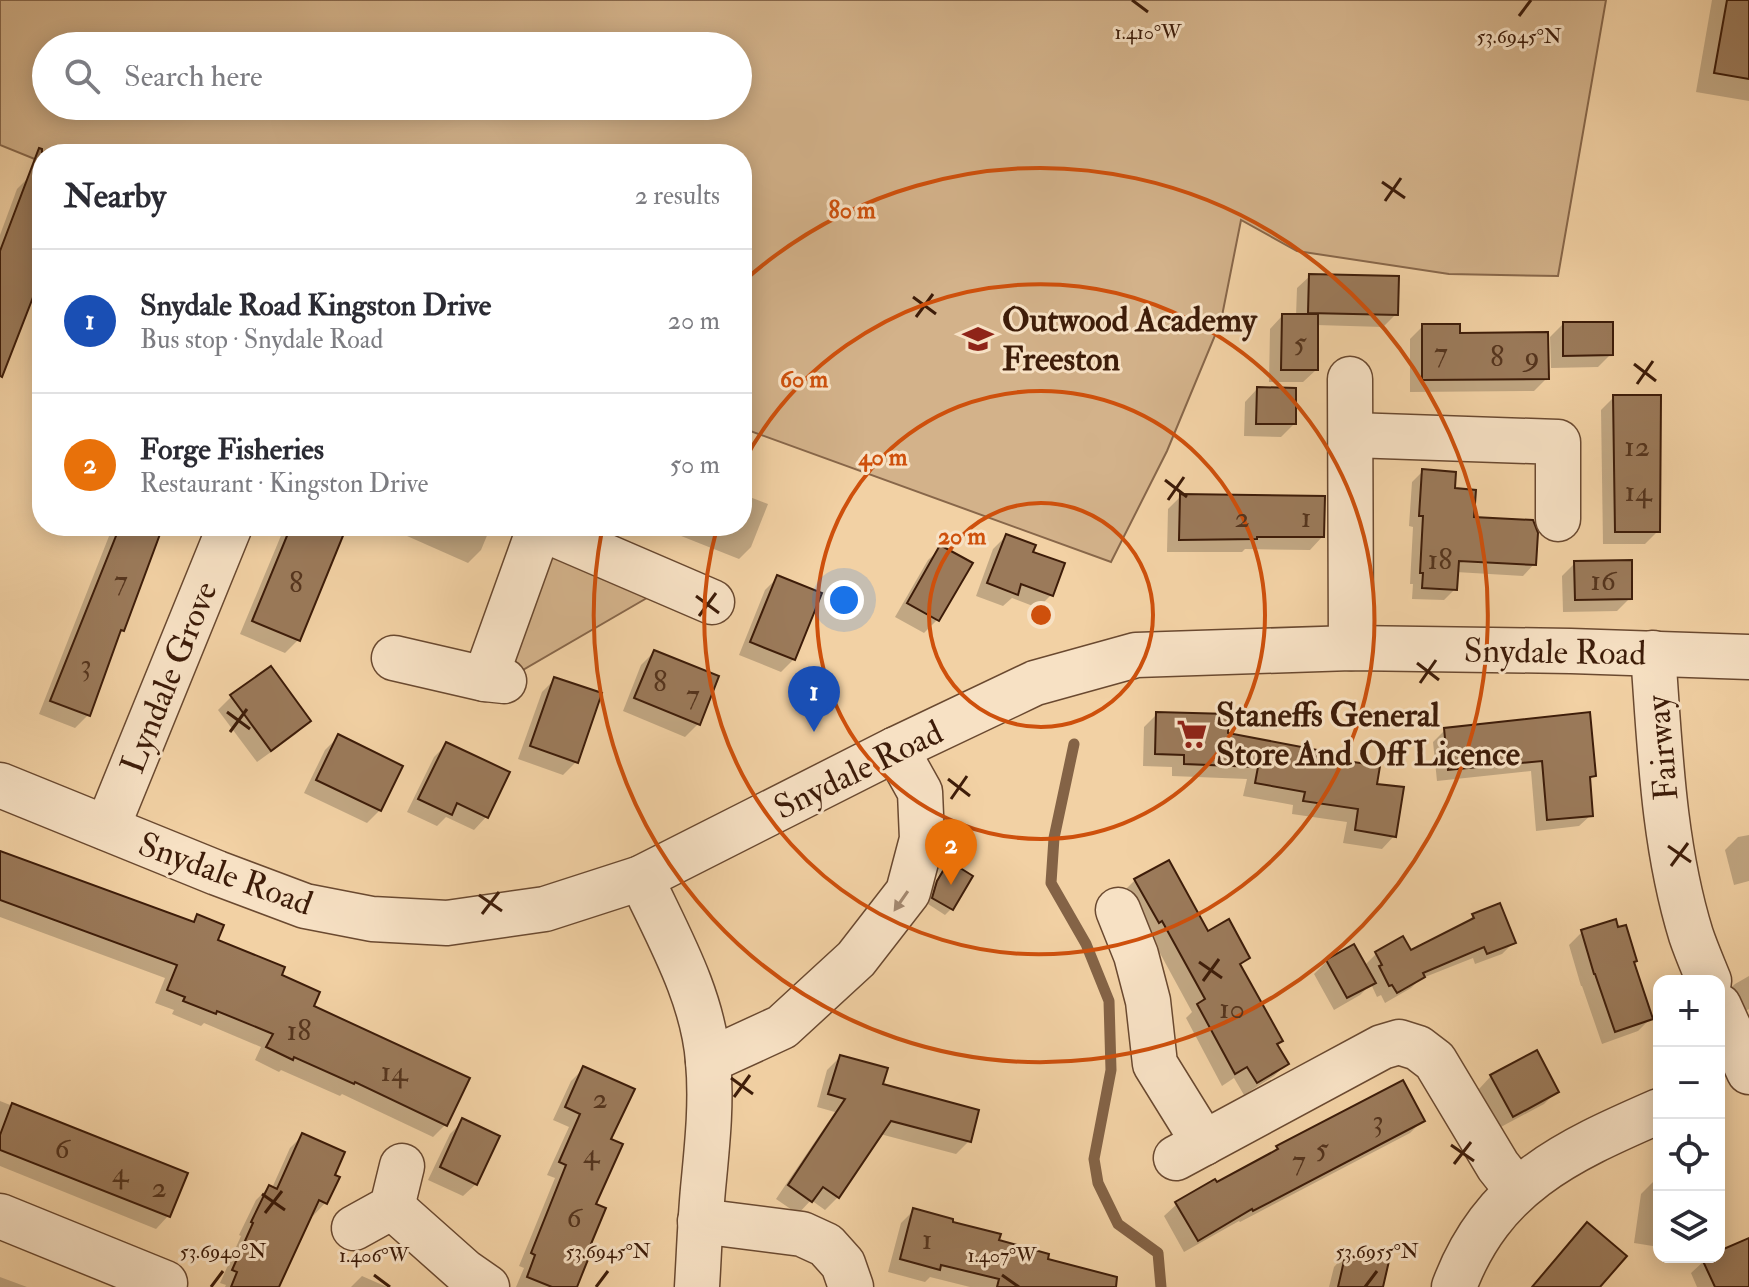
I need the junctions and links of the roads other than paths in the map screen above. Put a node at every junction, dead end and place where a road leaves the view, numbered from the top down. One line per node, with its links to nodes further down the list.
1 (1350, 379): 2 (street)
2 (1352, 435): 3 (street); 8 (street)
3 (1558, 519)
4 (226, 536): 14 (street, Lyndale Grove)
5 (537, 536): 11 (street)
6 (557, 536): 7 (street)
7 (692, 608)
8 (1351, 648): 9 (street, Snydale Road); 12 (street, Snydale Road)
9 (1653, 653): 10 (street, Snydale Road); 17 (street, Fairway)
10 (1749, 657)
11 (394, 658)
12 (896, 749): 15 (street, Snydale Road); 19 (street, one-way to 19)
13 (0, 785): 14 (street, Snydale Road)
14 (107, 828): 15 (street, Snydale Road)
15 (641, 878): 19 (street)
16 (1118, 910): 23 (street)
17 (1707, 975)
18 (1725, 1019): 20 (street)
19 (708, 1061): 25 (street)
20 (1749, 1072): 21 (street)
21 (1725, 1082)
22 (1653, 1114): 23 (street)
23 (1517, 1190): 31 (street)
24 (0, 1216): 27 (street)
25 (700, 1221): 29 (street); 30 (street)
26 (354, 1228): 28 (street)
27 (165, 1283)
28 (487, 1287)
29 (697, 1287)
30 (851, 1287)
31 (1454, 1287)

